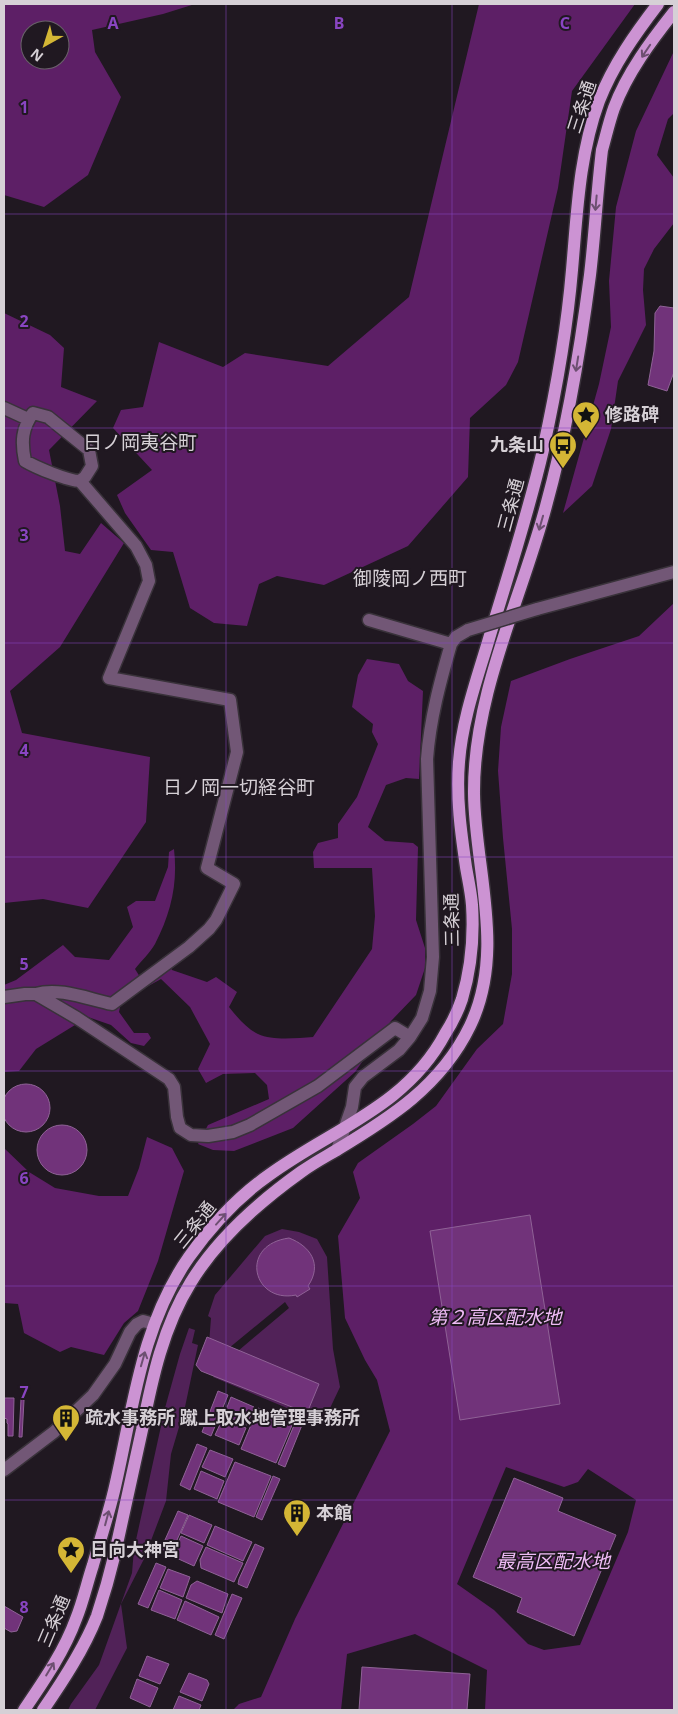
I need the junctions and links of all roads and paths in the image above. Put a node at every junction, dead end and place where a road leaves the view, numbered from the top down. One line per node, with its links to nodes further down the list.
1 (658, 4): 12 (main road, 三条通)
2 (674, 12): 13 (main road, 三条通, one-way to 13)
3 (4, 408): 4 (street)
4 (28, 419): 5 (street); 5 (street)
5 (80, 481): 9 (street)
6 (674, 572): 8 (street, bridge)
7 (369, 620): 8 (street)
8 (451, 644): 11 (street)
9 (36, 994): 10 (street); 11 (street)
10 (4, 998)
11 (410, 1037): 12 (street)
12 (345, 1128): 13 (street); 14 (main road, 三条通, one-way to 12)
13 (337, 1150): 17 (main road, 三条通)
14 (154, 1324): 15 (street); 16 (main road, 三条通, one-way to 14)
15 (4, 1470)
16 (24, 1710)
17 (43, 1710)

